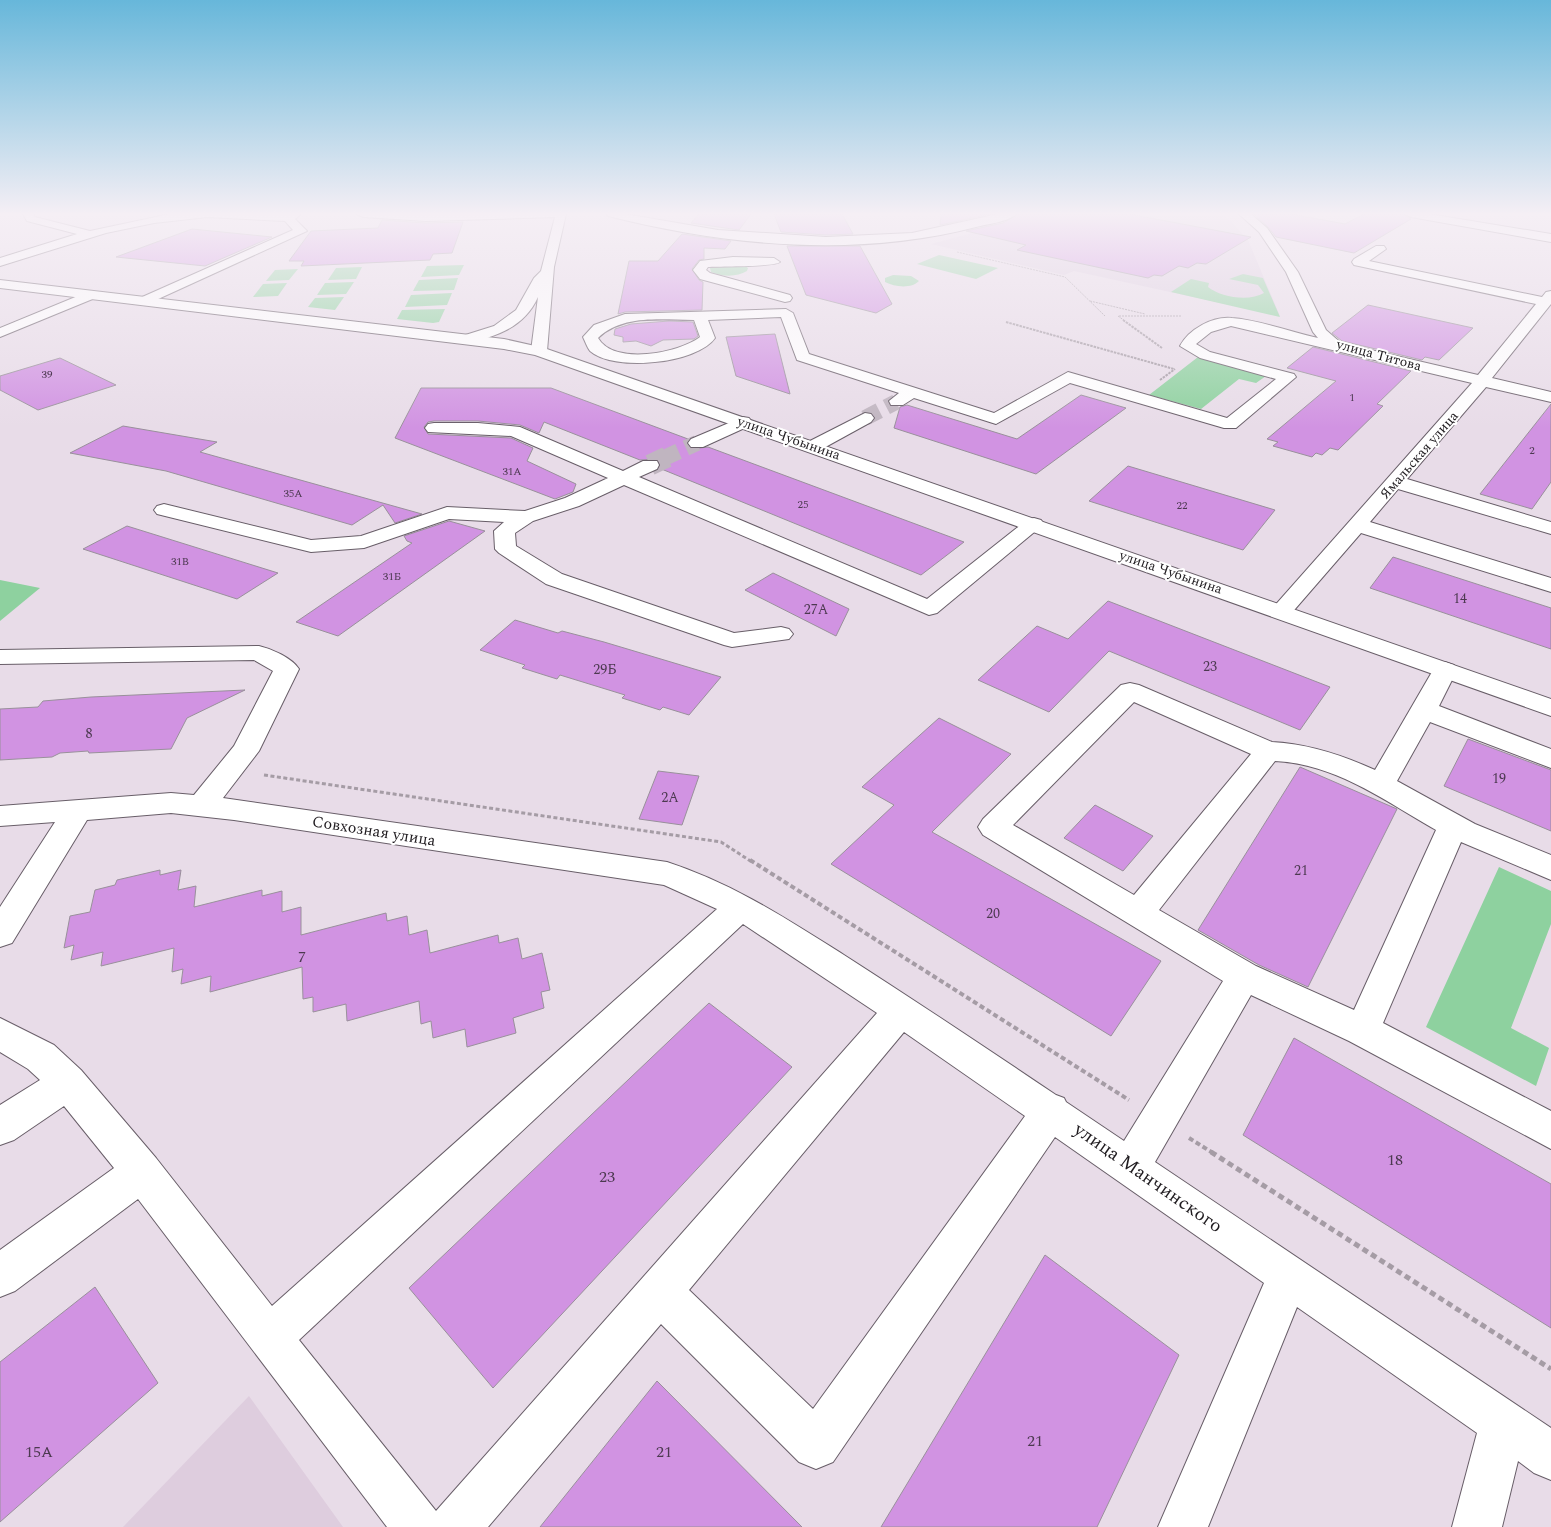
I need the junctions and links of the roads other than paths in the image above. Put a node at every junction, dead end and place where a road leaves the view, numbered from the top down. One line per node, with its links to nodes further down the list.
1 (11, 285): 9 (street, улица Чубынина)
2 (180, 285): 11 (street)
3 (536, 285): 15 (street)
4 (546, 285): 17 (street)
5 (730, 285): 12 (street)
6 (780, 285): 12 (street)
7 (1298, 285): 16 (street, улица Титова)
8 (1471, 285): 10 (street)
9 (90, 294): 11 (street, улица Чубынина); 14 (street)
10 (1548, 298): 18 (street, Ямальская улица)
11 (145, 301): 15 (street, улица Чубынина)
12 (786, 306): 13 (street); 19 (street)
13 (698, 316): 13 (street)
14 (0, 333)
15 (464, 340): 17 (street, улица Чубынина)
16 (1335, 345): 18 (street, улица Титова); 19 (street)
17 (539, 351): 23 (street, улица Чубынина)
18 (1483, 381): 20 (street, улица Титова); 29 (street, Ямальская улица)
19 (912, 392): 21 (street)
20 (1551, 397)
21 (896, 402)
22 (865, 418): 26 (street)
23 (743, 422): 25 (street); 26 (street, улица Чубынина)
24 (434, 428): 28 (street)
25 (697, 443)
26 (814, 446): 32 (street, улица Чубынина)
27 (650, 465): 28 (street)
28 (621, 477): 31 (street); 32 (street)
29 (1395, 482): 33 (street, Ямальская улица); 34 (street)
30 (164, 510): 31 (street)
31 (526, 517): 37 (street)
32 (1034, 524): 36 (street, улица Чубынина)
33 (1358, 525): 35 (street); 36 (street, Ямальская улица)
34 (1551, 528)
35 (1551, 585)
36 (1281, 611): 39 (street, улица Чубынина)
37 (781, 634)
38 (0, 657): 45 (street)
39 (1445, 670): 40 (street, улица Чубынина); 41 (street)
40 (1551, 708)
41 (1424, 710): 43 (street); 44 (street)
42 (1268, 751): 44 (street); 51 (street); 51 (street)
43 (1551, 759)
44 (1381, 784): 48 (street)
45 (200, 806): 46 (street, Совхозная улица); 50 (street, Совхозная улица)
46 (78, 810): 47 (street, Совхозная улица); 52 (street)
47 (0, 816)
48 (1453, 826): 49 (street); 55 (street)
49 (1551, 868)
50 (741, 906): 54 (street, улица Манчинского); 66 (street)
51 (1137, 914): 53 (street)
52 (0, 934)
53 (1244, 976): 55 (street); 61 (street)
54 (901, 1010): 58 (street, улица Манчинского); 65 (street)
55 (1362, 1030): 60 (street)
56 (0, 1034): 57 (street)
57 (68, 1082): 59 (street); 62 (street)
58 (1051, 1111): 61 (street, улица Манчинского); 65 (street)
59 (0, 1127)
60 (1551, 1132)
61 (1131, 1165): 63 (street, улица Манчинского)
62 (142, 1172): 64 (street); 66 (street)
63 (1289, 1275): 67 (street, улица Манчинского); 71 (street)
64 (0, 1276)
65 (660, 1292): 70 (street)
66 (269, 1338): 69 (street)
67 (1503, 1423): 68 (street, улица Манчинского); 72 (street)
68 (1551, 1456)
69 (418, 1527)
70 (454, 1527)
71 (1183, 1527)
72 (1477, 1527)

